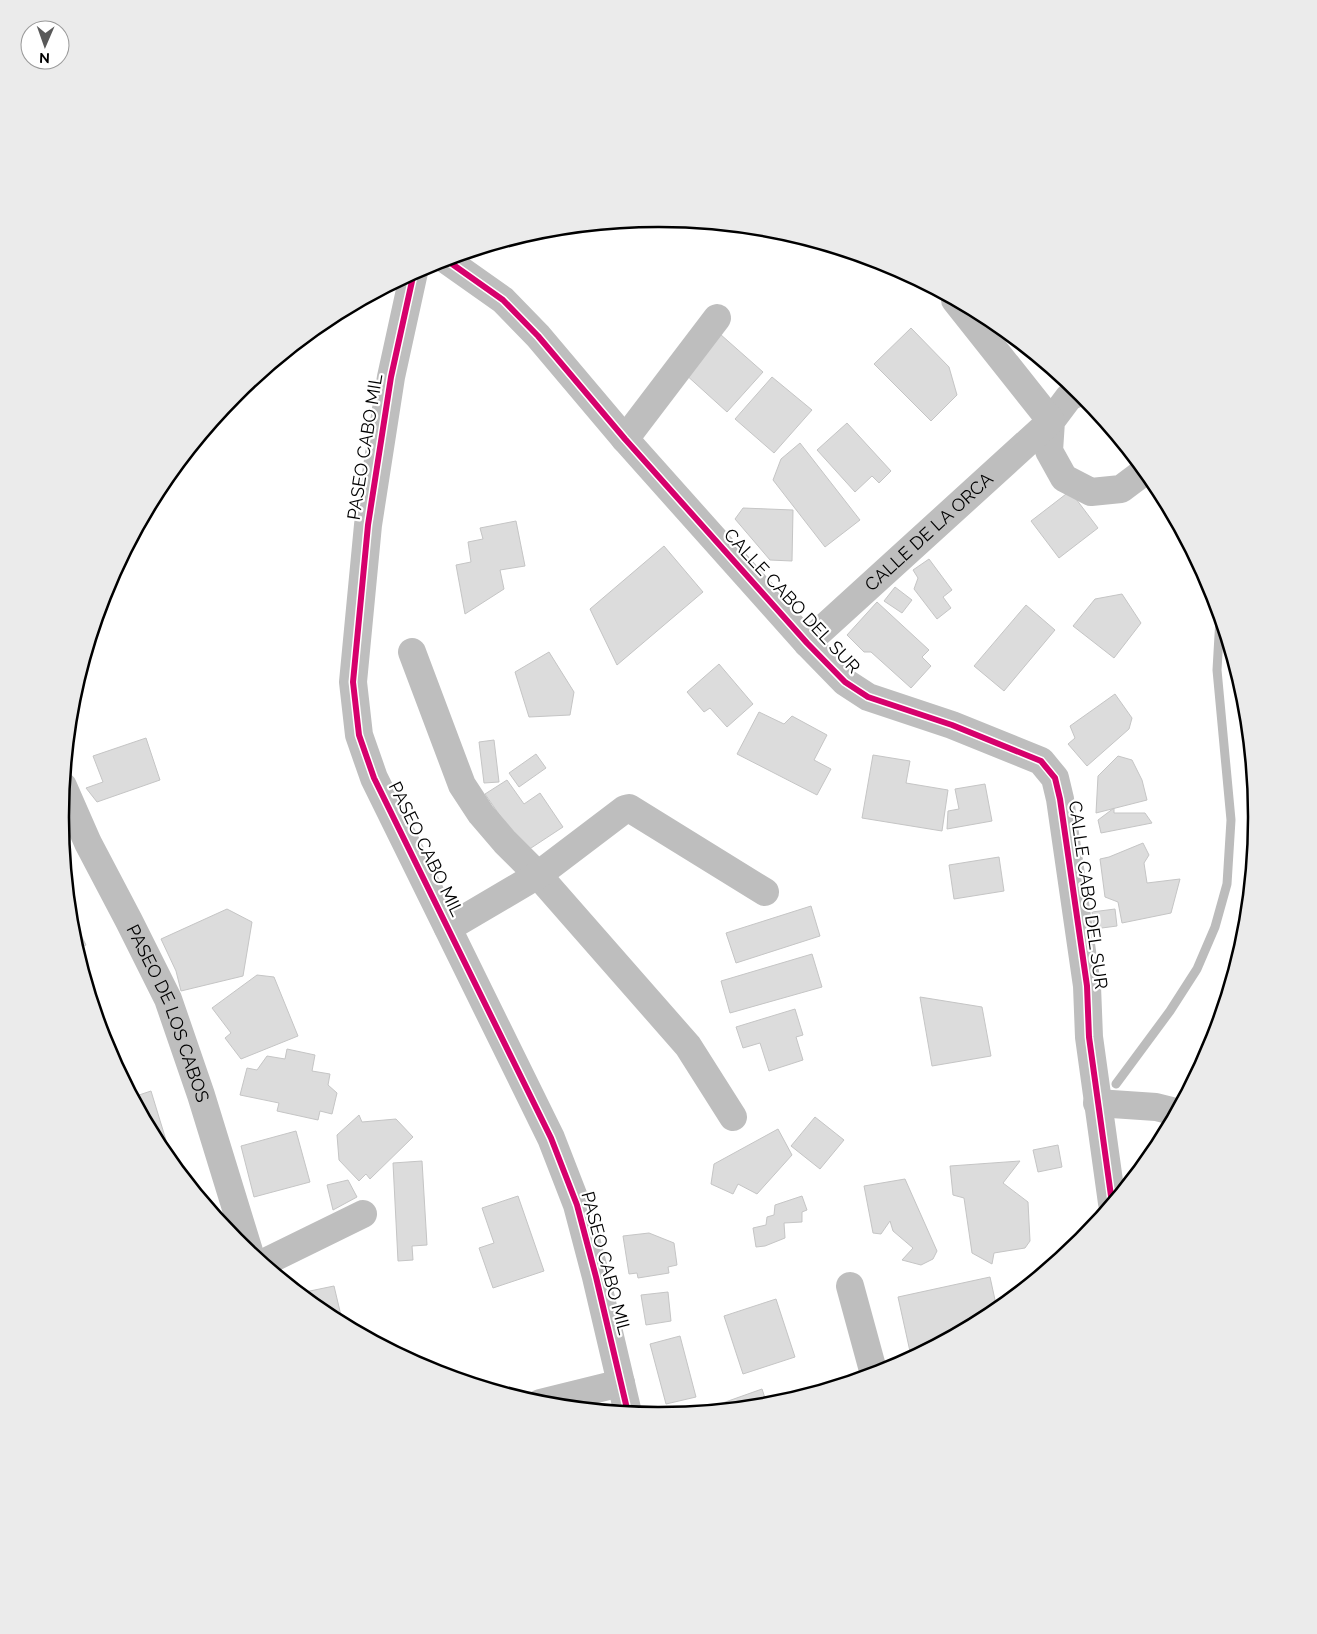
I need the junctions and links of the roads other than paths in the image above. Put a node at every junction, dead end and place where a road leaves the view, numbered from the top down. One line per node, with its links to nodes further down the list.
1 (453, 265): 7 (street, CALLE CABO DEL SUR)
2 (412, 282): 14 (street, PASEO CABO MIL)
3 (967, 315): 6 (street)
4 (717, 318): 7 (street)
5 (1071, 396): 6 (street, CALLE DE LA ORCA)
6 (1051, 421): 8 (street); 9 (street, CALLE DE LA ORCA)
7 (625, 439): 9 (street, CALLE CABO DEL SUR)
8 (1139, 476)
9 (808, 643): 15 (street, CALLE CABO DEL SUR)
10 (412, 652): 12 (street)
11 (69, 801): 20 (street, PASEO DE LOS CABOS)
12 (538, 875): 13 (street); 14 (street); 17 (street)
13 (765, 892)
14 (448, 928): 24 (street, PASEO CABO MIL)
15 (1097, 1102): 16 (street); 18 (street, CALLE CABO DEL SUR)
16 (1170, 1110)
17 (733, 1117)
18 (1111, 1195)
19 (364, 1214): 21 (street)
20 (245, 1237)
21 (270, 1260)
22 (850, 1286): 23 (street)
23 (872, 1366)
24 (621, 1383): 25 (street); 26 (street, PASEO CABO MIL)
25 (562, 1398)
26 (626, 1405)

